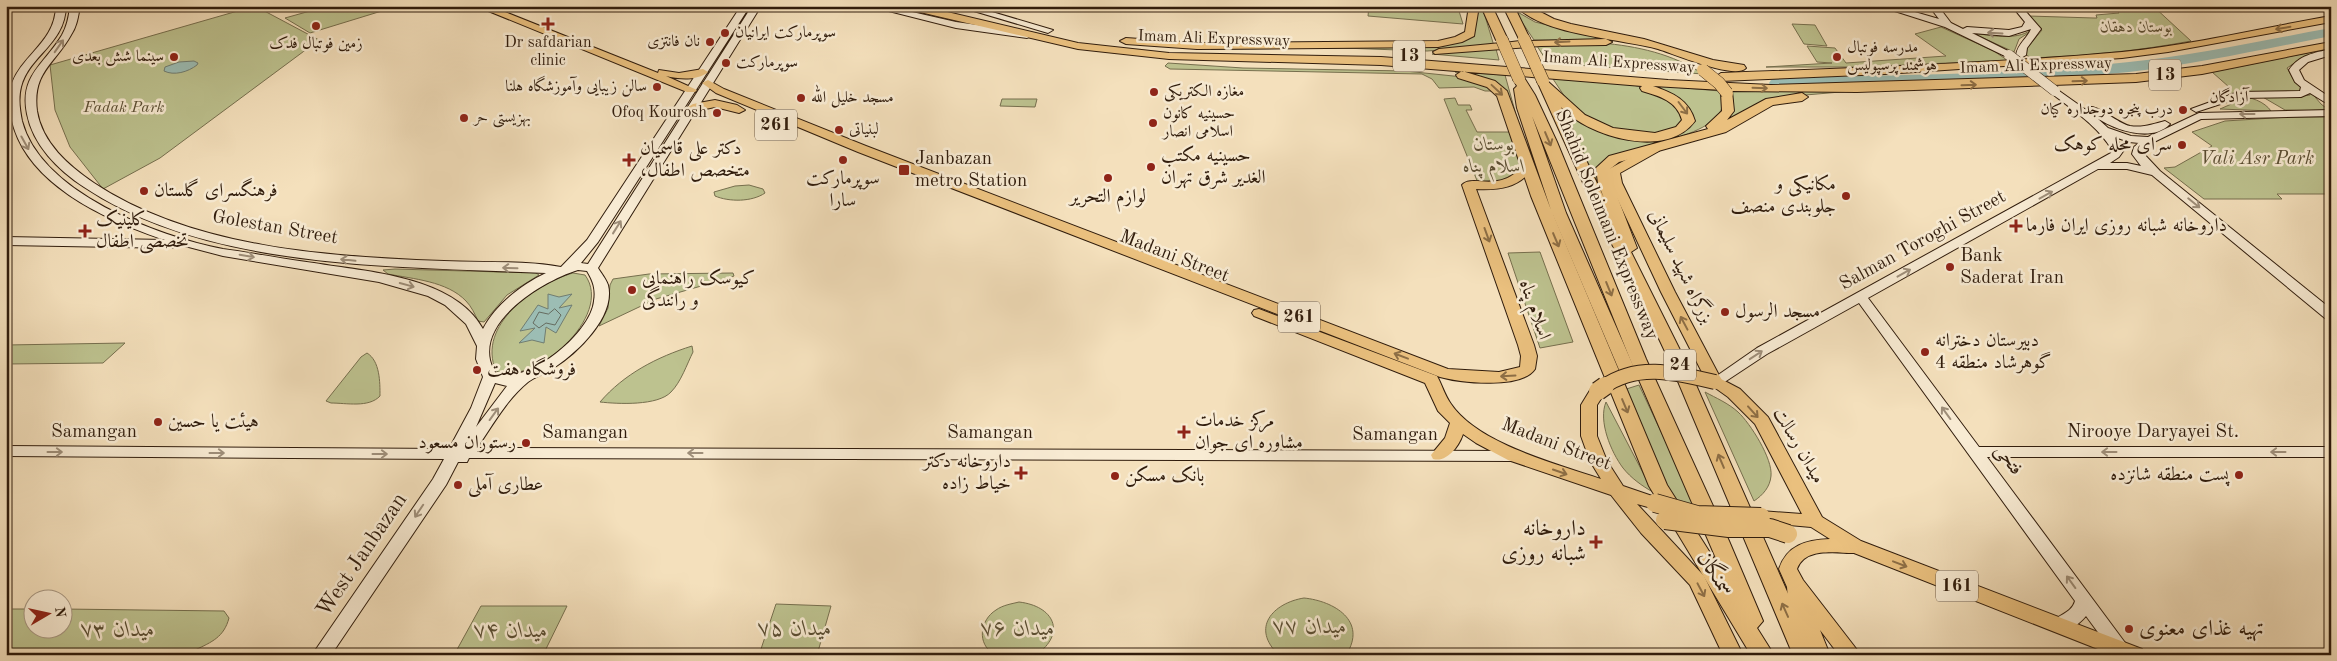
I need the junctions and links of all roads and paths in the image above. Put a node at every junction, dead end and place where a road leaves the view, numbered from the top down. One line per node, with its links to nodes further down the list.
1 (61, 6): 32 (main road, Golestan Street)
2 (75, 6): 31 (main road, Golestan Street, one-way to 2)
3 (481, 6): 41 (main road)
4 (499, 6): 35 (main road)
5 (746, 6): 35 (main road)
6 (757, 6): 35 (main road)
7 (873, 6): 23 (main road)
8 (907, 6): 23 (highway, Imam Ali Expressway / 13)
9 (936, 6): 22 (highway, Imam Ali Expressway / 13)
10 (961, 6): 22 (main road)
11 (1474, 6): 26 (highway)
12 (1486, 6): 37 (highway, Shahid Soleimani Expressway / 24, bridge)
13 (1508, 6): 24 (highway, 24)
14 (1513, 6): 25 (highway)
15 (1521, 6): 34 (highway)
16 (1883, 6): 21 (main road)
17 (1933, 6): 21 (main road)
18 (2016, 6): 20 (main road)
19 (2331, 19): 34 (highway, Imam Ali Expressway / 13, one-way to 34)
20 (2030, 21): 21 (main road, one-way to 21); 43 (main road)
21 (1951, 27): 30 (main road)
22 (1048, 30): 26 (highway, Imam Ali Expressway / 13)
23 (1032, 36): 26 (highway, Imam Ali Expressway / 13)
24 (1524, 40): 38 (highway, Shahid Soleimani Expressway / 24, bridge)
25 (1629, 43): 29 (highway, one-way to 29); 33 (highway)
26 (1107, 45): 29 (highway, Imam Ali Expressway / 13); 36 (highway, Imam Ali Expressway / 13); 55 (highway, one-way to 55)
27 (2331, 45): 39 (highway, Imam Ali Expressway / 13, one-way to 27)
28 (2331, 52): 40 (main road)
29 (1391, 55): 34 (highway, Imam Ali Expressway / 13)
30 (2009, 55): 42 (main road, bridge)
31 (46, 62): 32 (main road); 65 (main road, Golestan Street)
32 (27, 66): 61 (main road, Golestan Street, one-way to 61)
33 (1703, 70): 52 (highway, bridge)
34 (1885, 70)
35 (705, 77): 41 (main road); 44 (main road, Madani Street / 261); 48 (main road)
36 (1589, 78): 38 (highway, one-way to 38); 39 (highway, Imam Ali Expressway / 13, one-way to 39)
37 (1519, 80): 47 (highway); 98 (highway, Shahid Soleimani Expressway / 24, one-way to 98)
38 (1544, 81): 70 (highway, Shahid Soleimani Expressway / 24)
39 (1942, 86): 52 (highway)
40 (2306, 86): 43 (main road); 45 (main road)
41 (691, 90): 69 (main road)
42 (2054, 91): 51 (main road)
43 (2247, 94): 50 (main road)
44 (740, 99): 46 (main road); 56 (main road, Madani Street / 261)
45 (2331, 103)
46 (727, 105): 48 (main road, Madani Street / 261); 56 (main road, Madani Street / 261)
47 (1523, 108): 55 (highway); 60 (highway)
48 (691, 109): 68 (main road, one-way to 48)
49 (2331, 113): 50 (main road, آزادگان)
50 (2279, 114): 53 (main road, آزادگان, one-way to 53)
51 (2094, 122): 53 (main road); 57 (main road)
52 (1698, 135): 54 (highway)
53 (2150, 140): 59 (main road)
54 (1660, 146): 70 (highway); 78 (main road, بزرگراه شهید سلیمانی, one-way to 54)
55 (1524, 151): 58 (highway)
56 (862, 153): 67 (main road, Madani Street / 261)
57 (2098, 166): 59 (main road); 71 (main road, Salman Toroghi Street, one-way to 57)
58 (1528, 167): 75 (main road, اسلام پناه, one-way to 75); 98 (highway, one-way to 98)
59 (2156, 172): 72 (main road, one-way to 72)
60 (1559, 213): 74 (main road)
61 (131, 223): 63 (main road); 64 (main road, Golestan Street)
62 (6, 241): 63 (main road)
63 (96, 241): 64 (main road)
64 (200, 245): 65 (main road, Golestan Street)
65 (218, 245): 66 (main road); 69 (main road, Golestan Street, one-way to 65); 73 (main road, Golestan Street, one-way to 73)
66 (6, 250)
67 (1150, 265): 75 (main road, Madani Street / 261, one-way to 67); 79 (main road, Madani Street / 261)
68 (592, 268): 69 (main road, Golestan Street); 77 (main road)
69 (564, 269): 73 (main road)
70 (1643, 288): 99 (highway, Shahid Soleimani Expressway / 24, one-way to 70)
71 (1861, 297): 78 (main road, Salman Toroghi Street, one-way to 71); 81 (main road, فتحی, one-way to 71)
72 (2331, 316)
73 (483, 345): 76 (main road, Golestan Street)
74 (1628, 372): 78 (main road, میدان رسالت, bridge); 86 (main road, میدان رسالت, bridge)
75 (1446, 374)
76 (490, 377): 77 (main road); 83 (main road, West Janbazan)
77 (526, 377): 83 (main road, West Janbazan, one-way to 77)
78 (1715, 382): 87 (main road, میدان رسالت, one-way to 87)
79 (1459, 422): 84 (main road); 85 (main road, Madani Street / 261)
80 (6, 451): 83 (main road, Samangan, one-way to 83)
81 (1975, 452): 82 (main road, Nirooye Daryayei St., one-way to 81); 93 (main road, فتحی, one-way to 81)
82 (2331, 452)
83 (459, 454): 84 (main road, Samangan, one-way to 83); 96 (main road, West Janbazan, one-way to 96)
84 (1439, 455): 85 (main road, Samangan)
85 (1514, 456): 86 (main road, Madani Street / 261, one-way to 86)
86 (1618, 492): 87 (main road, bridge); 88 (main road, میدان رسالت)
87 (1815, 521): 89 (main road, 161)
88 (1647, 528): 91 (main road, سمنگان)
89 (1855, 546): 90 (main road, 161); 94 (main road, 161, one-way to 94)
90 (1805, 549): 91 (main road, bridge); 92 (main road)
91 (1675, 558): 97 (main road, سمنگان, one-way to 97)
92 (1795, 584): 100 (main road); 101 (main road)
93 (2084, 600): 94 (main road); 95 (main road, فتحی)
94 (2059, 625): 95 (main road, 161)
95 (2128, 652)
96 (320, 655)
97 (1733, 655)
98 (1764, 655)
99 (1804, 655)
100 (1820, 655)
101 (1851, 655)

